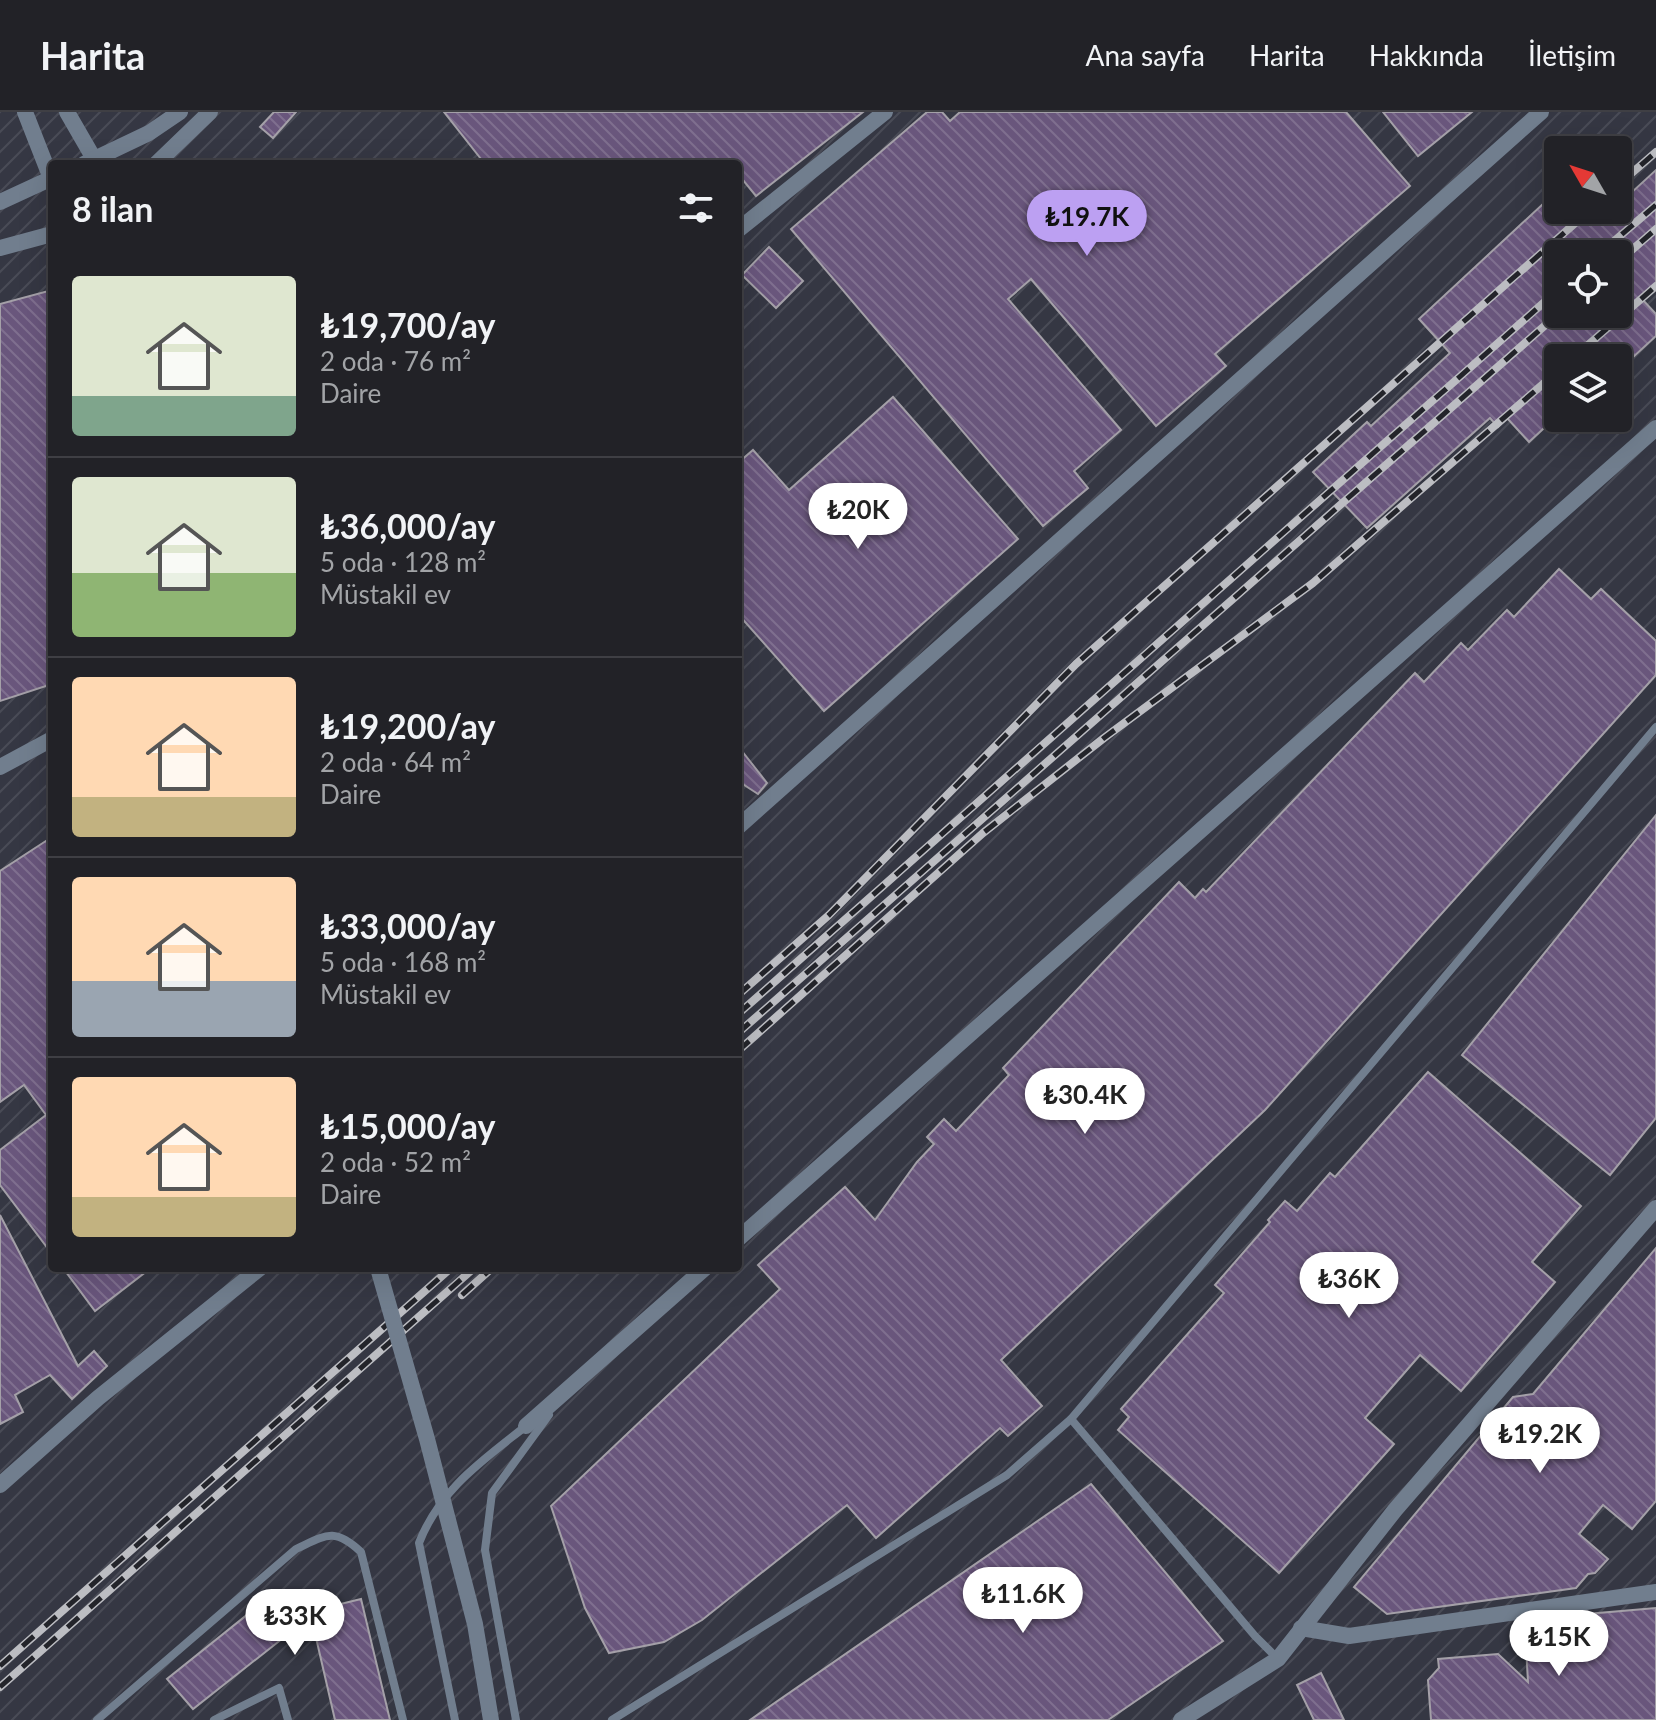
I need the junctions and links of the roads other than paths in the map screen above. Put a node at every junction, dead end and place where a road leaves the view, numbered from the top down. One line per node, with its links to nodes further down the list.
1 (25, 112): 10 (street)
2 (67, 112): 7 (street)
3 (180, 112): 8 (street)
4 (210, 112): 9 (street)
5 (885, 112): 13 (street)
6 (1541, 112): 20 (street)
7 (91, 160)
8 (96, 160)
9 (160, 160)
10 (48, 169)
11 (48, 181): 12 (street)
12 (0, 202)
13 (742, 227)
14 (48, 235): 15 (street)
15 (0, 248)
16 (1656, 428): 22 (street)
17 (1656, 727): 27 (lane)
18 (48, 741): 19 (street)
19 (0, 767)
20 (742, 823)
21 (1656, 1208): 31 (street)
22 (742, 1235)
23 (255, 1272): 29 (street)
24 (379, 1272): 38 (street, bridge)
25 (700, 1272): 26 (street)
26 (573, 1384): 28 (street); 39 (lane)
27 (1071, 1419): 32 (lane); 40 (lane)
28 (526, 1426): 37 (lane)
29 (0, 1485)
30 (1656, 1592): 31 (street)
31 (1301, 1628): 32 (street)
32 (1278, 1659): 41 (street)
33 (97, 1720): 36 (lane)
34 (214, 1720): 35 (lane)
35 (288, 1720)
36 (403, 1720)
37 (455, 1720)
38 (491, 1720)
39 (516, 1720)
40 (612, 1720)
41 (1181, 1720)

